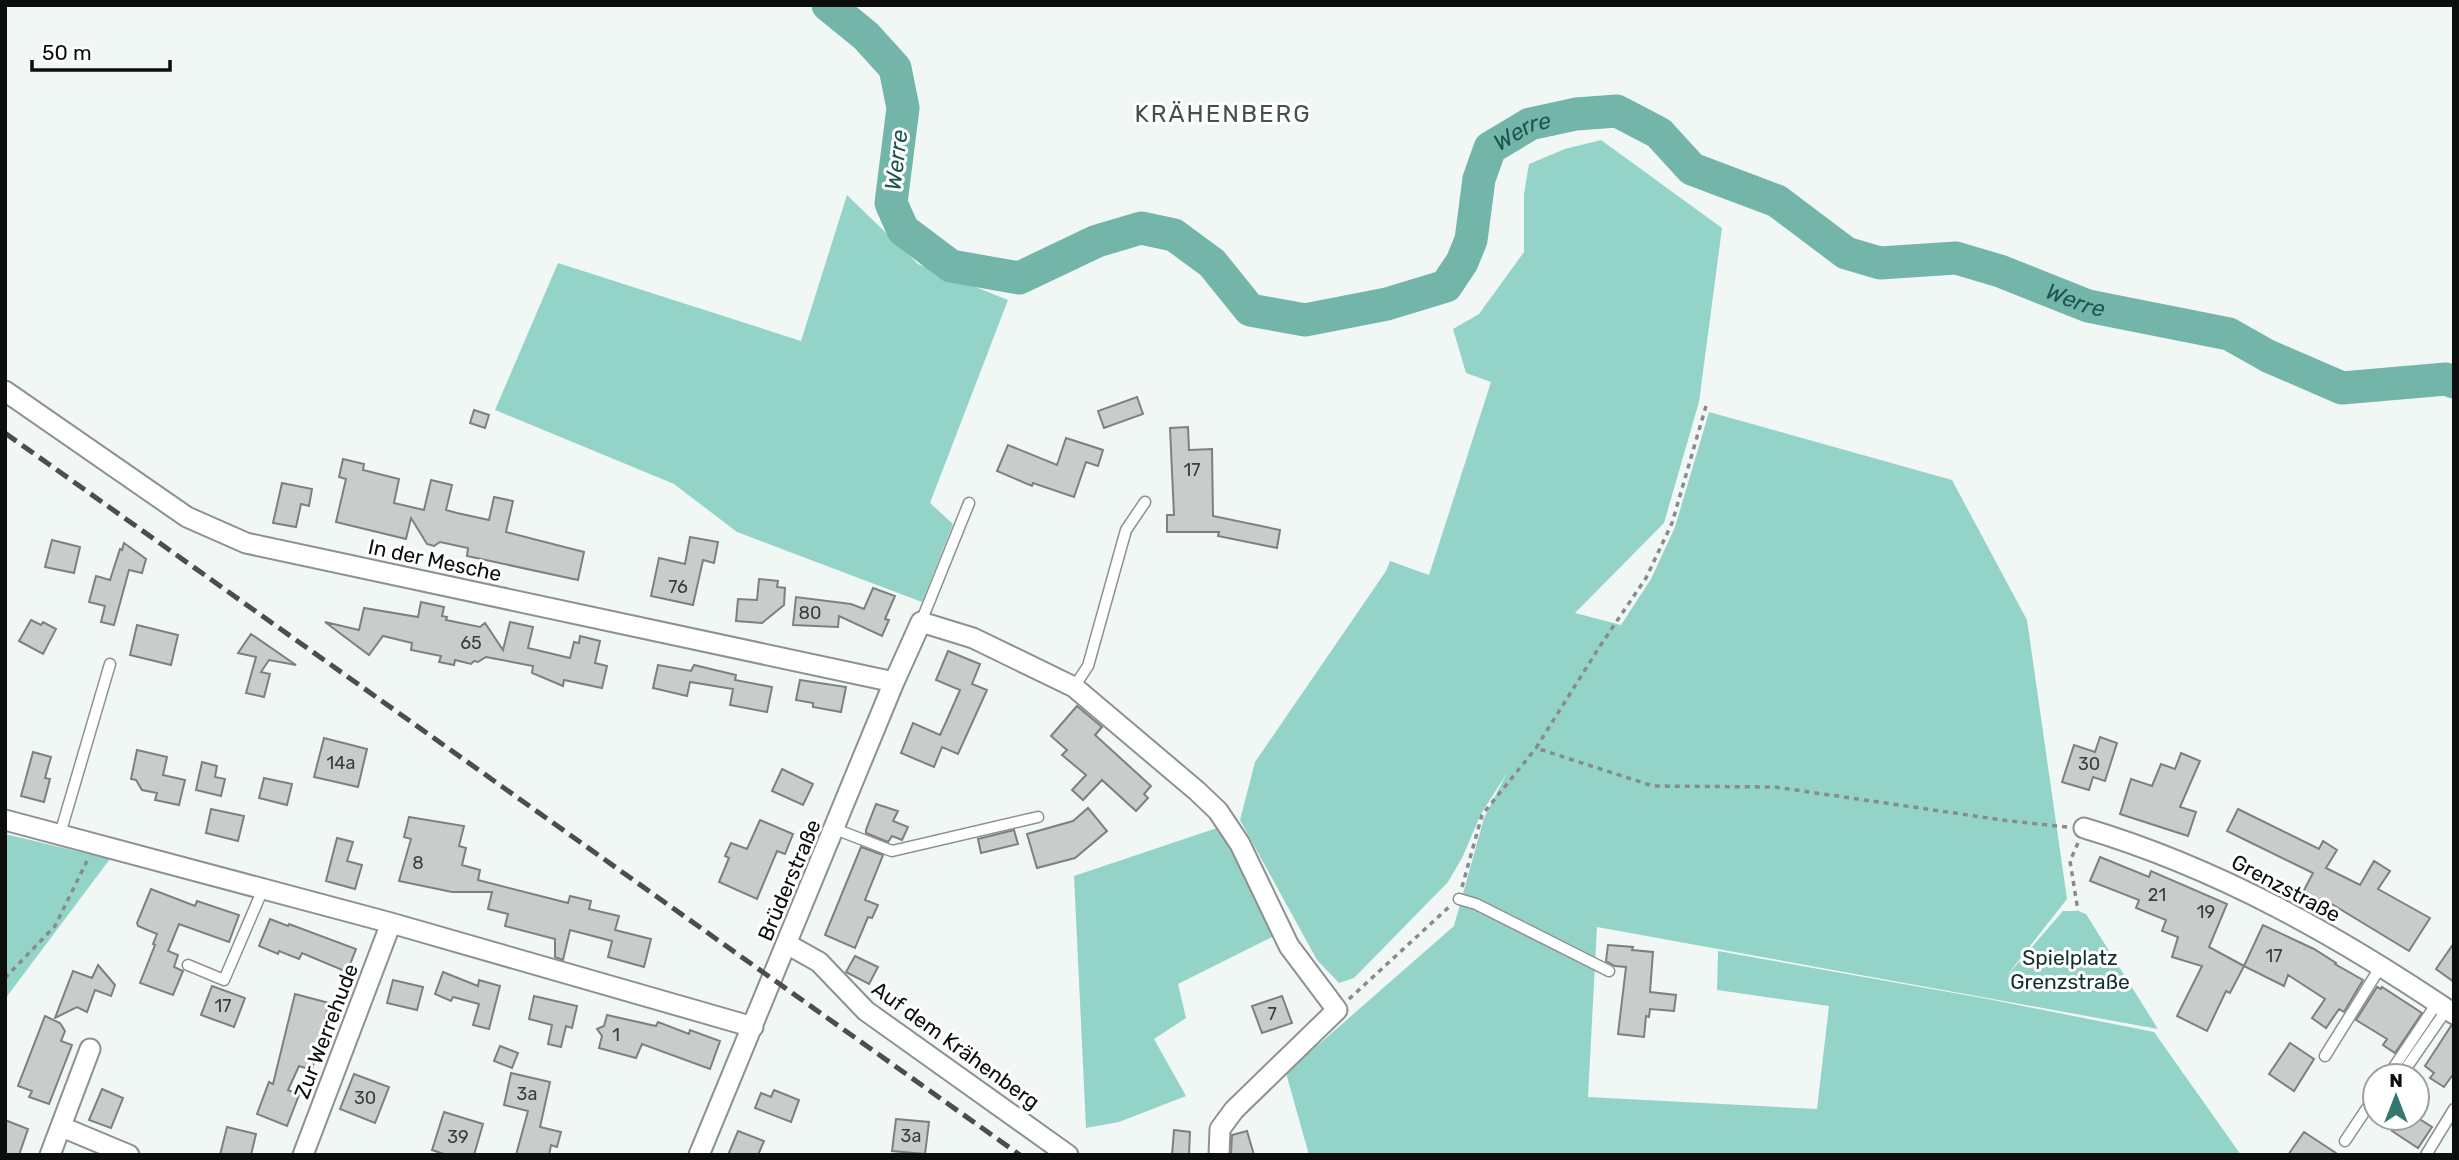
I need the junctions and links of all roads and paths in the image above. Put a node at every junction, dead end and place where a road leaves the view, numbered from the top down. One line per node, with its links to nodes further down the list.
1 (5, 391): 7 (street, In der Mesche)
2 (1706, 406): 9 (path)
3 (1145, 502): 8 (lane)
4 (969, 503): 5 (lane)
5 (921, 622): 7 (street, Brüderstraße); 8 (street)
6 (110, 664): 14 (lane)
7 (894, 681): 13 (street, Brüderstraße)
8 (1074, 687): 27 (street)
9 (1536, 748): 12 (path); 18 (path)
10 (1038, 817): 13 (lane)
11 (5, 820): 14 (street)
12 (2084, 828): 23 (street, Grenzstraße)
13 (835, 829): 21 (street, Brüderstraße)
14 (60, 834): 15 (street)
15 (96, 844): 17 (street); 25 (path)
16 (2070, 860): 19 (path)
17 (263, 889): 20 (street); 22 (lane)
18 (1459, 898): 24 (lane); 27 (path)
19 (2078, 911)
20 (391, 923): 28 (street); 39 (street, Zur Werrehude)
21 (787, 944): 28 (street, Brüderstraße); 41 (street, Auf dem Krähenberg)
22 (188, 965)
23 (2381, 966): 26 (street, Grenzstraße); 30 (lane)
24 (1609, 971)
25 (5, 978)
26 (2446, 1008): 31 (lane); 32 (lane)
27 (1337, 1010): 42 (street)
28 (753, 1027): 40 (street, Brüderstraße)
29 (90, 1049): 35 (street)
30 (2325, 1056)
31 (2400, 1062)
32 (2410, 1062)
33 (2454, 1109): 43 (lane)
34 (2361, 1117): 36 (lane)
35 (62, 1127): 37 (street); 38 (street)
36 (2345, 1140)
37 (50, 1155)
38 (129, 1155)
39 (303, 1155)
40 (699, 1155)
41 (1068, 1155)
42 (1219, 1155)
43 (2426, 1155)

